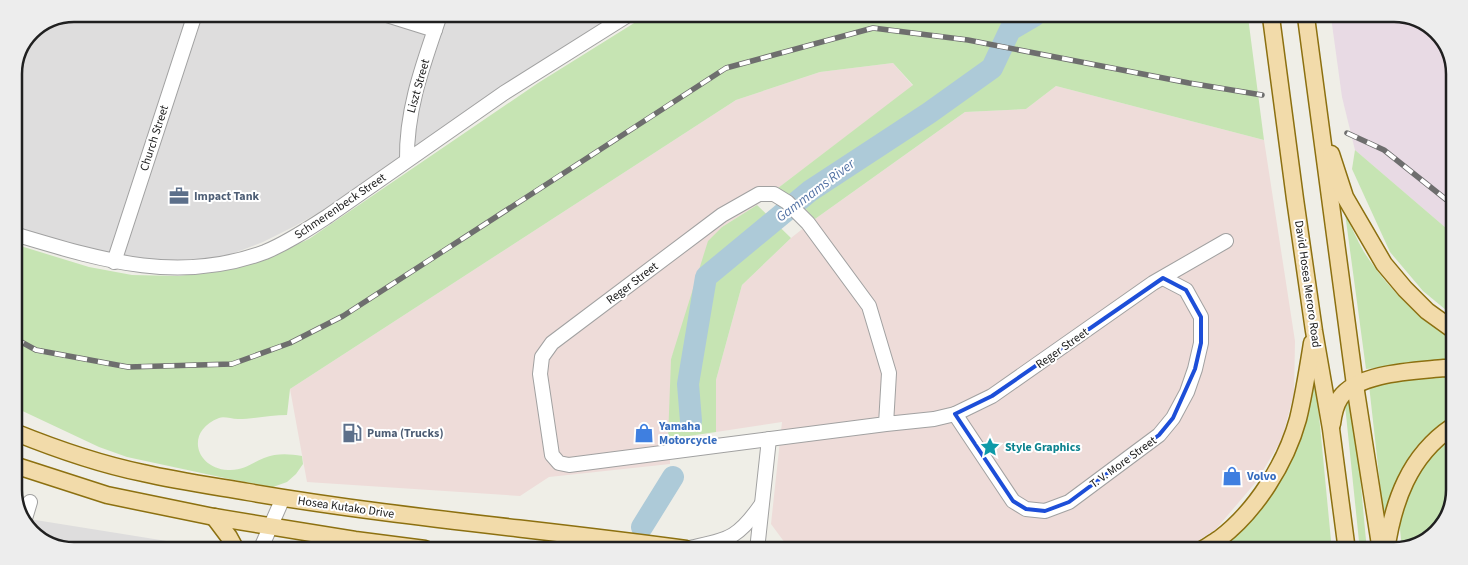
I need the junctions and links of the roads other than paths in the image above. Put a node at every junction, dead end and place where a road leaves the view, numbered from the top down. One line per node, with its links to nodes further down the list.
1 (192, 22): 12 (street, Church Street)
2 (411, 22): 7 (street)
3 (438, 22): 7 (street, Liszt Street)
4 (617, 22): 9 (street, Schmerenbeck Street)
5 (1272, 22): 15 (main road, David Hosea Meroro Road)
6 (1307, 22): 8 (main road)
7 (435, 30): 9 (street, Liszt Street)
8 (1315, 89): 14 (main road); 17 (main road)
9 (407, 160): 12 (street, Schmerenbeck Street)
10 (22, 237): 12 (street, Schmerenbeck Street)
11 (1226, 241): 13 (street, Reger Street)
12 (114, 262)
13 (1163, 278): 18 (street, Reger Street); 18 (street, T. V. More Street)
14 (1446, 324)
15 (1314, 331): 20 (main road, David Hosea Meroro Road); 39 (main road)
16 (1446, 368): 17 (main road)
17 (1355, 385): 20 (main road); 41 (main road)
18 (955, 414): 19 (street, Reger Street)
19 (886, 424): 23 (street, Reger Street); 23 (street, Reger Street)
20 (1331, 429): 40 (main road, David Hosea Meroro Road)
21 (1446, 431): 42 (main road)
22 (23, 436): 25 (main road, Hosea Kutako Drive)
23 (769, 439): 27 (street)
24 (23, 467): 29 (main road)
25 (283, 498): 30 (street); 36 (main road, Hosea Kutako Drive)
26 (30, 502): 28 (street)
27 (762, 504): 37 (street); 38 (street)
28 (27, 512)
29 (214, 517): 30 (main road); 32 (main road)
30 (270, 526): 31 (main road); 33 (street)
31 (355, 540): 34 (main road); 35 (main road)
32 (231, 542)
33 (263, 542)
34 (348, 542)
35 (371, 542)
36 (621, 542)
37 (717, 542)
38 (758, 542)
39 (1214, 542)
40 (1346, 542)
41 (1380, 542)
42 (1388, 542)

